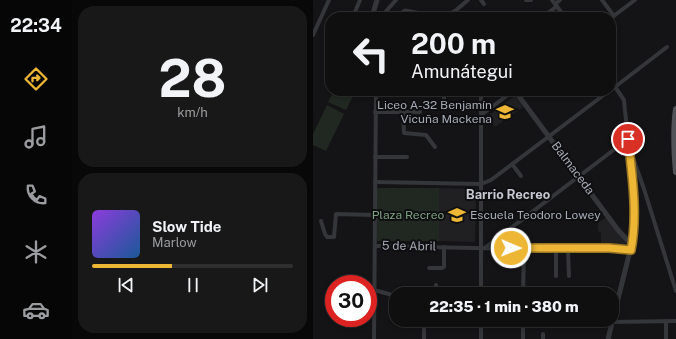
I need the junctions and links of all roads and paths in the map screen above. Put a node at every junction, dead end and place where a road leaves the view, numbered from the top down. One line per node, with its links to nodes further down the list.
1 (329, 0): 20 (street)
2 (360, 0): 12 (street)
3 (377, 0): 13 (street)
4 (396, 0): 14 (street)
5 (468, 0): 15 (street)
6 (526, 0): 7 (street)
7 (531, 0)
8 (560, 0): 11 (street)
9 (602, 0): 18 (street)
10 (634, 0): 19 (street)
11 (555, 3): 16 (street); 17 (street)
12 (355, 12)
13 (373, 12)
14 (385, 12)
15 (454, 12)
16 (547, 12)
17 (561, 12)
18 (609, 12)
19 (616, 14)
20 (314, 29): 21 (street)
21 (313, 35)
22 (667, 47): 23 (street)
23 (616, 85)
24 (616, 88): 38 (street)
25 (376, 96): 33 (street)
26 (444, 96): 31 (street)
27 (481, 96): 36 (street)
28 (507, 96): 36 (street)
29 (518, 96): 37 (street, Balmaceda)
30 (602, 96): 37 (street)
31 (444, 109)
32 (676, 109): 44 (main road)
33 (375, 112): 34 (street); 41 (street)
34 (403, 112): 35 (street); 39 (street)
35 (420, 112)
36 (481, 115): 48 (street)
37 (549, 136): 43 (street); 46 (street, Balmaceda)
38 (628, 139): 40 (street); 46 (street)
39 (435, 147)
40 (629, 147): 54 (street); 65 (street)
41 (375, 157): 42 (street); 47 (street)
42 (407, 158)
43 (512, 164): 45 (street); 48 (street)
44 (676, 172)
45 (521, 176)
46 (579, 176): 53 (street); 54 (street, Balmaceda)
47 (375, 182): 48 (street); 49 (street)
48 (481, 184): 53 (street)
49 (375, 215): 50 (street); 51 (street)
50 (321, 222)
51 (375, 246): 52 (street, 5 de Abril); 59 (street)
52 (444, 246): 53 (street, 5 de Abril); 58 (street, 5 de Abril)
53 (483, 248): 55 (street, 5 de Abril); 62 (street)
54 (631, 248): 57 (street, 5 de Abril); 67 (street)
55 (524, 249): 56 (street, 5 de Abril); 63 (street)
56 (556, 249): 57 (street, 5 de Abril); 60 (street)
57 (568, 249): 61 (street)
58 (429, 268)
59 (374, 275)
60 (557, 276)
61 (569, 276)
62 (481, 287)
63 (523, 287)
64 (377, 291): 66 (street)
65 (676, 291)
66 (389, 294)
67 (619, 295)
68 (666, 321): 69 (street); 70 (street); 83 (street)
69 (676, 321)
70 (619, 322)
71 (374, 327): 77 (street)
72 (424, 327): 78 (street)
73 (480, 327): 79 (street)
74 (523, 327): 80 (street)
75 (611, 327): 82 (street)
76 (543, 334): 81 (street)
77 (374, 339)
78 (424, 339)
79 (481, 339)
80 (523, 339)
81 (543, 339)
82 (608, 339)
83 (666, 339)

